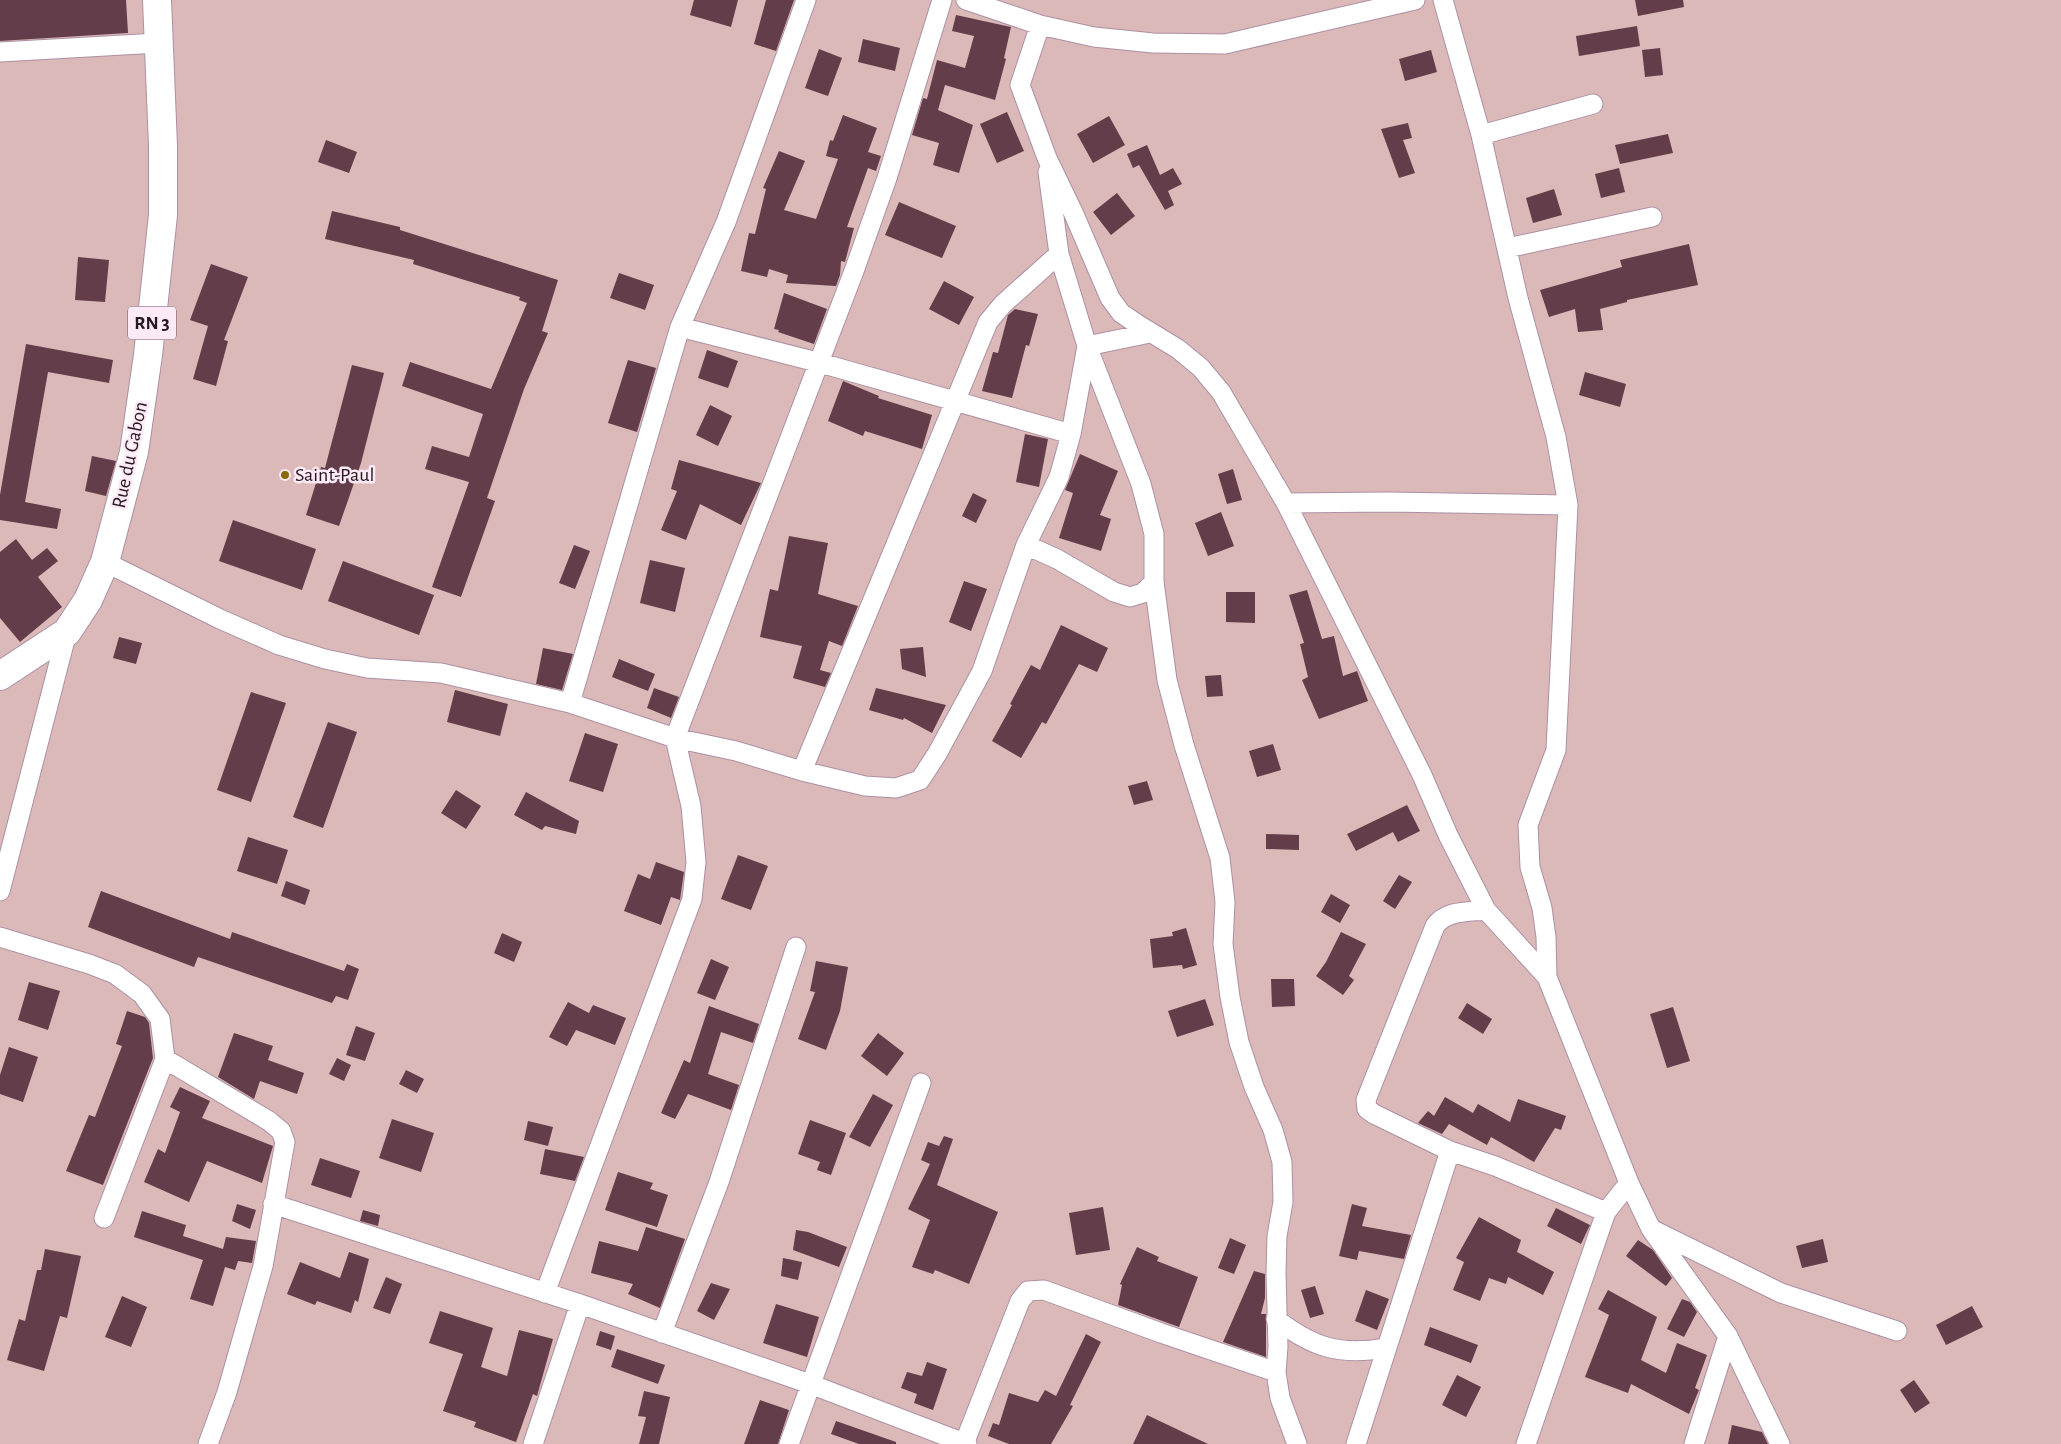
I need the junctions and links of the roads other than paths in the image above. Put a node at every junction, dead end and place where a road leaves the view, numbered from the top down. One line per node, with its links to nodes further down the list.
1 (157, 0): 8 (highway, Rue du Gabon / RN 3)
2 (806, 0): 16 (street)
3 (942, 0): 19 (street)
4 (966, 0): 7 (street)
5 (1415, 0): 7 (street)
6 (1443, 0): 11 (street)
7 (1040, 25): 12 (street)
8 (158, 43): 9 (street); 25 (highway, Rue du Gabon / RN 3)
9 (0, 52)
10 (1593, 104): 11 (street)
11 (1481, 135): 14 (street)
12 (1047, 158): 15 (street); 17 (street)
13 (1652, 217): 14 (street)
14 (1507, 248): 23 (street)
15 (1059, 254): 18 (street); 20 (street)
16 (680, 327): 19 (street); 29 (street)
17 (1150, 333): 18 (street); 22 (street)
18 (1088, 346): 21 (street); 26 (street)
19 (817, 362): 20 (street); 30 (street)
20 (954, 401): 21 (street); 31 (street)
21 (1071, 434): 24 (street)
22 (1286, 503): 23 (street); 33 (street)
23 (1568, 505): 36 (street)
24 (1026, 545): 26 (street); 31 (street)
25 (106, 562): 27 (highway, Rue du Gabon / RN 3); 29 (street)
26 (1154, 582): 47 (street)
27 (67, 632): 28 (highway, RN 3); 32 (street, Rue du Gabon)
28 (0, 676)
29 (570, 703): 30 (street)
30 (675, 738): 31 (street); 45 (street)
31 (802, 771)
32 (0, 891)
33 (1486, 910): 36 (street); 39 (street)
34 (0, 938): 37 (street)
35 (796, 947): 49 (street)
36 (1547, 977): 40 (street)
37 (165, 1059): 41 (street); 43 (street)
38 (921, 1083): 53 (street)
39 (1450, 1151): 42 (street); 51 (street)
40 (1630, 1183): 42 (street); 44 (street)
41 (273, 1204): 45 (street); 54 (street)
42 (1606, 1212): 60 (street)
43 (104, 1218)
44 (1651, 1229): 48 (street); 50 (street)
45 (545, 1293): 46 (street)
46 (580, 1304): 49 (street); 55 (street)
47 (1276, 1319): 51 (street); 52 (street)
48 (1897, 1331)
49 (662, 1333): 53 (street)
50 (1728, 1336): 61 (street); 62 (street)
51 (1385, 1348): 59 (street)
52 (1276, 1372): 57 (street); 58 (street)
53 (810, 1384): 56 (street); 57 (street)
54 (208, 1444)
55 (534, 1444)
56 (789, 1444)
57 (965, 1444)
58 (1297, 1444)
59 (1356, 1444)
60 (1526, 1444)
61 (1694, 1444)
62 (1780, 1444)

